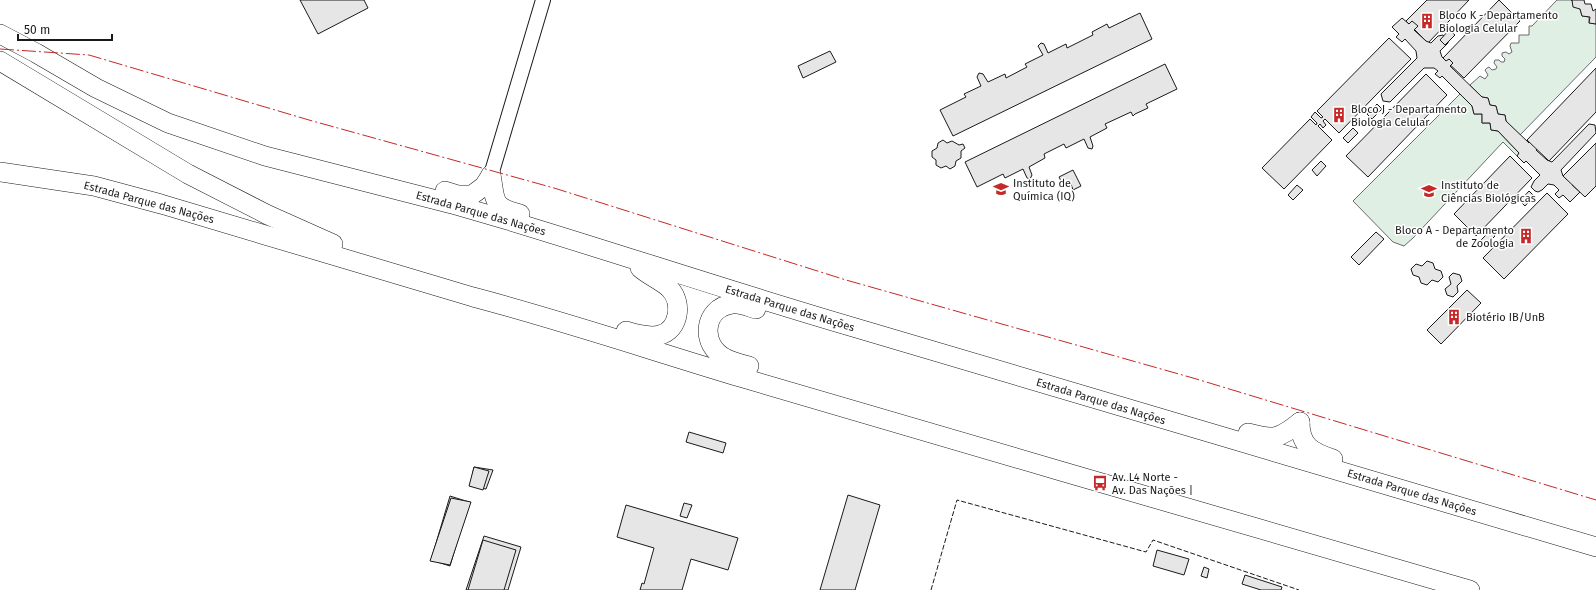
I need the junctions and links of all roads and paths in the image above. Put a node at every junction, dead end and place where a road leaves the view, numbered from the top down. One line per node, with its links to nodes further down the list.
1 (543, 0): 6 (street)
2 (0, 34): 5 (highway, Estrada Parque das Nações)
3 (0, 61): 8 (highway)
4 (0, 172): 8 (highway, Estrada Parque das Nações)
5 (328, 172): 6 (highway); 7 (highway, Estrada Parque das Nações)
6 (492, 175): 7 (highway)
7 (635, 260): 9 (highway); 10 (highway, Estrada Parque das Nações)
8 (410, 278): 9 (highway, Estrada Parque das Nações)
9 (524, 310): 11 (highway, Estrada Parque das Nações)
10 (855, 328): 11 (highway); 12 (highway, Estrada Parque das Nações)
11 (846, 408): 17 (highway, Estrada Parque das Nações)
12 (1161, 419): 13 (highway, Estrada Parque das Nações); 13 (highway)
13 (1406, 490): 14 (highway, Estrada Parque das Nações)
14 (1524, 525): 15 (highway, Estrada Parque das Nações); 16 (highway)
15 (1596, 547)
16 (1596, 558)
17 (1470, 590)

